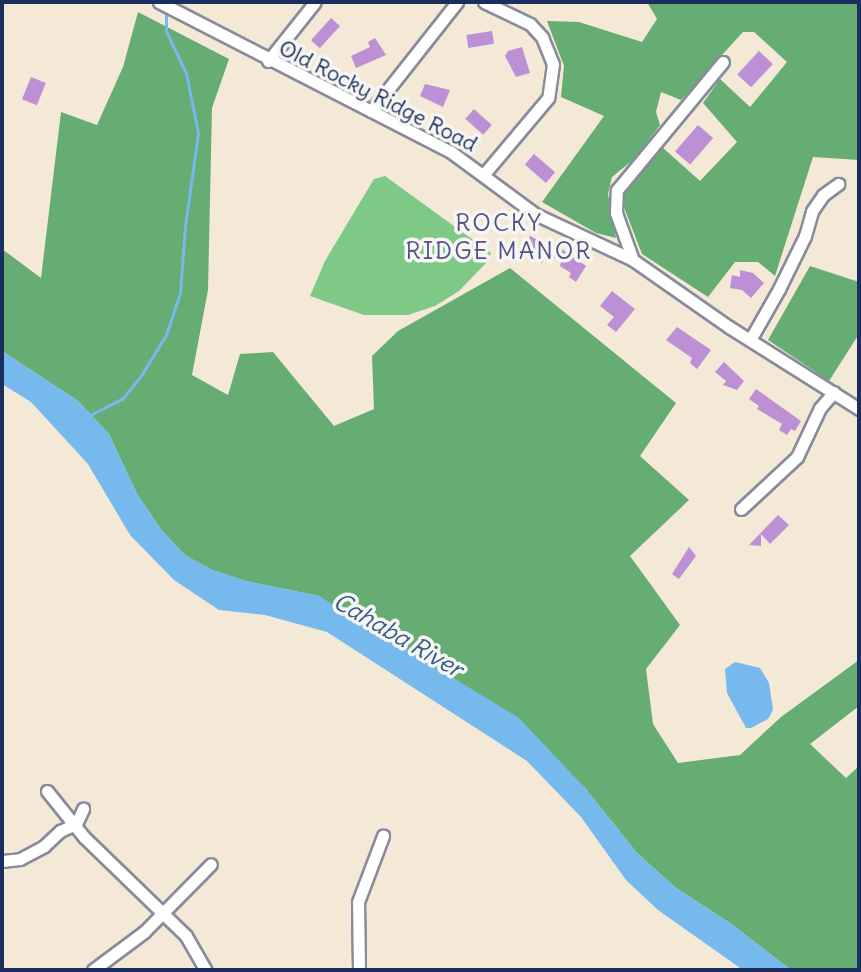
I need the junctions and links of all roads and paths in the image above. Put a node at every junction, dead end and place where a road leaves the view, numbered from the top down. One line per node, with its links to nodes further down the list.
1 (159, 2): 5 (street, Old Rocky Ridge Road)
2 (315, 2): 5 (street)
3 (457, 2): 7 (street)
4 (484, 2): 8 (street)
5 (268, 61): 7 (street, Old Rocky Ridge Road)
6 (723, 62): 10 (street)
7 (371, 111): 8 (street, Old Rocky Ridge Road)
8 (484, 174): 10 (street, Old Rocky Ridge Road)
9 (838, 184): 11 (street)
10 (633, 260): 11 (street, Old Rocky Ridge Road)
11 (750, 340): 12 (street, Old Rocky Ridge Road)
12 (834, 392): 13 (street, Old Rocky Ridge Road); 14 (street)
13 (859, 409)
14 (741, 509)
15 (47, 791): 17 (street)
16 (83, 809): 17 (street)
17 (76, 824): 19 (street); 21 (street)
18 (383, 836): 24 (street)
19 (2, 861)
20 (211, 864): 21 (street)
21 (164, 914): 22 (street); 23 (street)
22 (93, 970)
23 (206, 970)
24 (359, 970)

